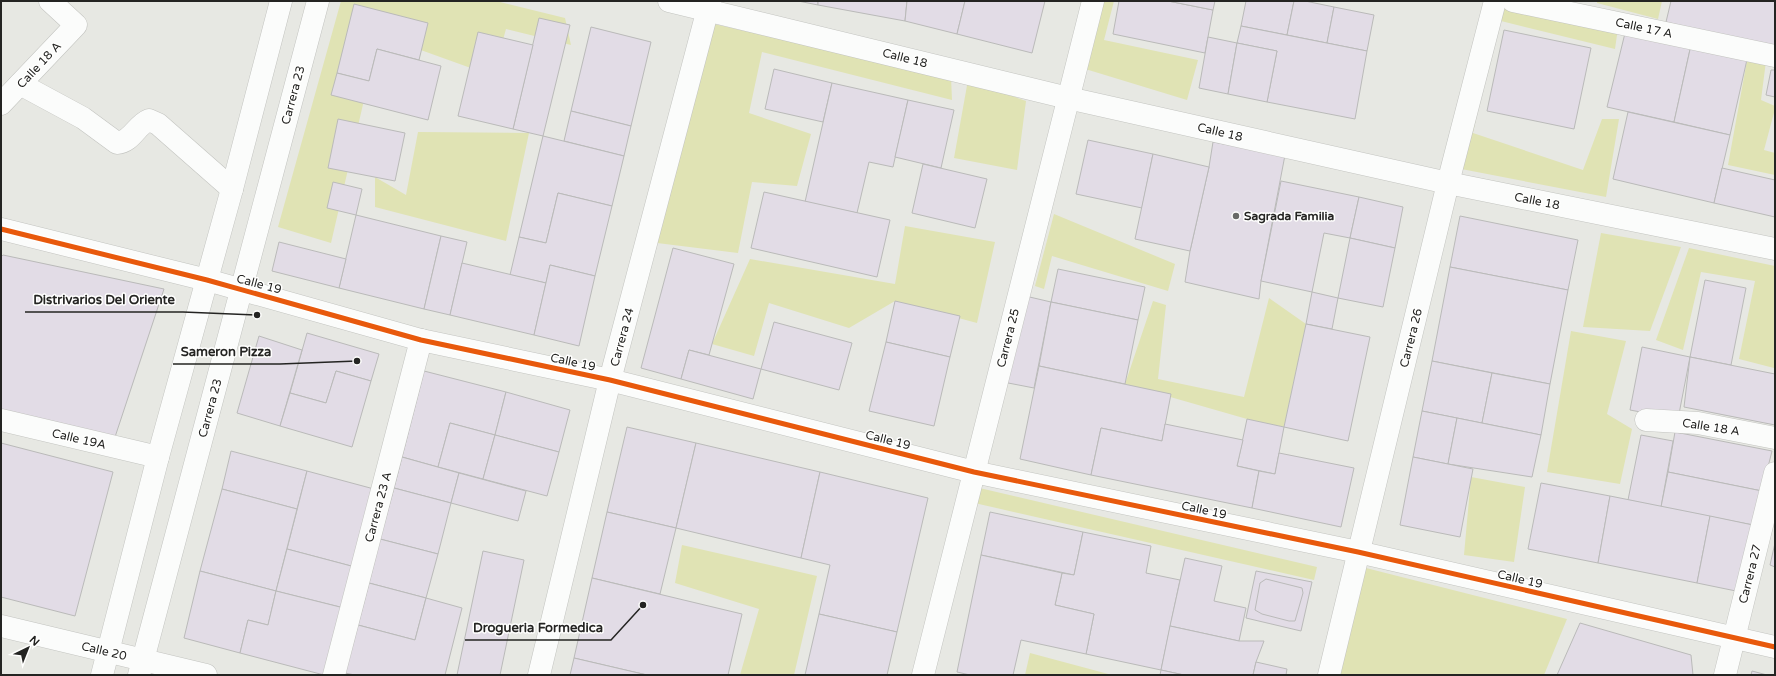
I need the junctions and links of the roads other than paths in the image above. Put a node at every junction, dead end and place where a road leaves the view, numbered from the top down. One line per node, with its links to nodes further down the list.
1 (50, 1): 10 (street, Calle 18 A)
2 (281, 1): 14 (street)
3 (318, 1): 18 (street, Carrera 23)
4 (669, 1): 8 (street, Calle 18)
5 (1093, 1): 11 (street, Carrera 25)
6 (1495, 1): 13 (street, Carrera 26)
7 (1513, 1): 9 (street, Calle 17 A)
8 (709, 6): 11 (street, Calle 18); 20 (street, Carrera 24)
9 (1775, 56)
10 (20, 84): 12 (street, Calle 18 A); 14 (street)
11 (1068, 98): 13 (street, Calle 18); 25 (street, Carrera 25)
12 (1, 104)
13 (1448, 183): 16 (street, Calle 18); 27 (street, Carrera 26)
14 (232, 189): 17 (street)
15 (1, 229): 17 (street, Calle 19)
16 (1775, 249)
17 (207, 280): 18 (street, Calle 19); 24 (street)
18 (242, 290): 19 (street, Calle 19); 32 (street, Carrera 23)
19 (421, 340): 20 (street, Calle 19); 35 (street, Carrera 23 A)
20 (610, 380): 25 (street, Calle 19); 36 (street, Carrera 24)
21 (1, 420): 24 (street, Calle 19A)
22 (1646, 420): 23 (street, Calle 18 A)
23 (1775, 438)
24 (158, 457): 31 (street)
25 (974, 472): 27 (street, Calle 19); 37 (street, Carrera 25)
26 (1775, 472): 29 (street, Carrera 27)
27 (1358, 552): 29 (street, Calle 19); 38 (street, Carrera 26)
28 (1, 626): 31 (street, Calle 20)
29 (1734, 639): 30 (street, Calle 19); 39 (street, Carrera 27)
30 (1775, 647)
31 (108, 652): 32 (street, Calle 20); 33 (street)
32 (140, 668): 34 (street, Calle 20)
33 (102, 675)
34 (206, 675)
35 (334, 675)
36 (539, 675)
37 (923, 675)
38 (1329, 675)
39 (1725, 675)

